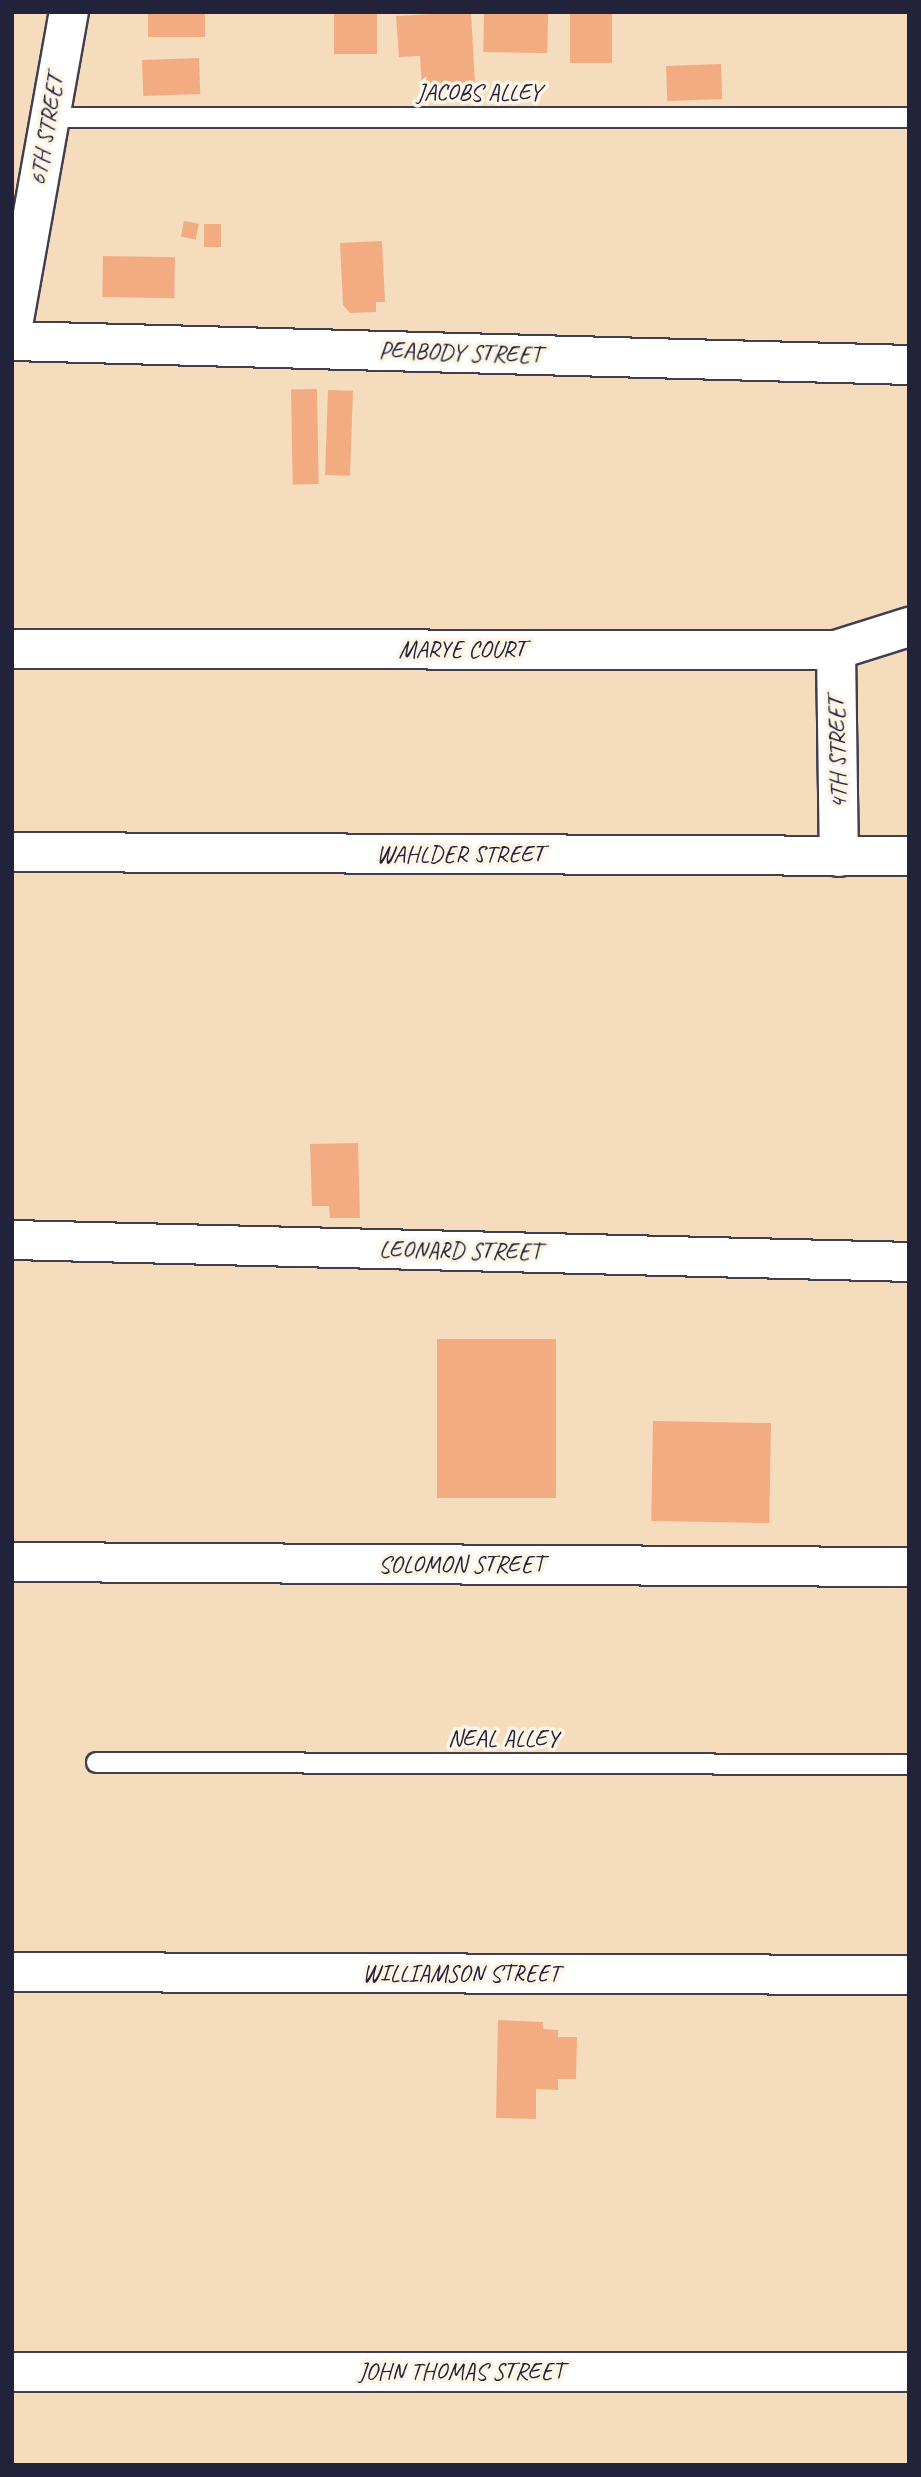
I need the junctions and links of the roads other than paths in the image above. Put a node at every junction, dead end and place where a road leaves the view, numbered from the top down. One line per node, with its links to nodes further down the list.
1 (69, 12): 2 (street, 6TH STREET)
2 (49, 117): 3 (lane, JACOBS ALLEY); 4 (street, 6TH STREET)
3 (909, 117)
4 (12, 331)
5 (12, 341): 6 (street, PEABODY STREET)
6 (909, 365)
7 (909, 627): 9 (street, MARYE COURT)
8 (12, 649): 9 (street, MARYE COURT)
9 (836, 650): 12 (street, 4TH STREET)
10 (12, 852): 12 (street, WAHLDER STREET)
11 (909, 856): 12 (street, WAHLDER STREET)
12 (839, 857)
13 (12, 1240): 14 (street, LEONARD STREET)
14 (909, 1262)
15 (12, 1562): 16 (street, SOLOMON STREET)
16 (909, 1567)
17 (96, 1762): 18 (lane, NEAL ALLEY)
18 (909, 1764)
19 (12, 1972): 20 (street, WILLIAMSON STREET)
20 (909, 1975)
21 (12, 2372): 22 (street, JOHN THOMAS STREET)
22 (909, 2372)

